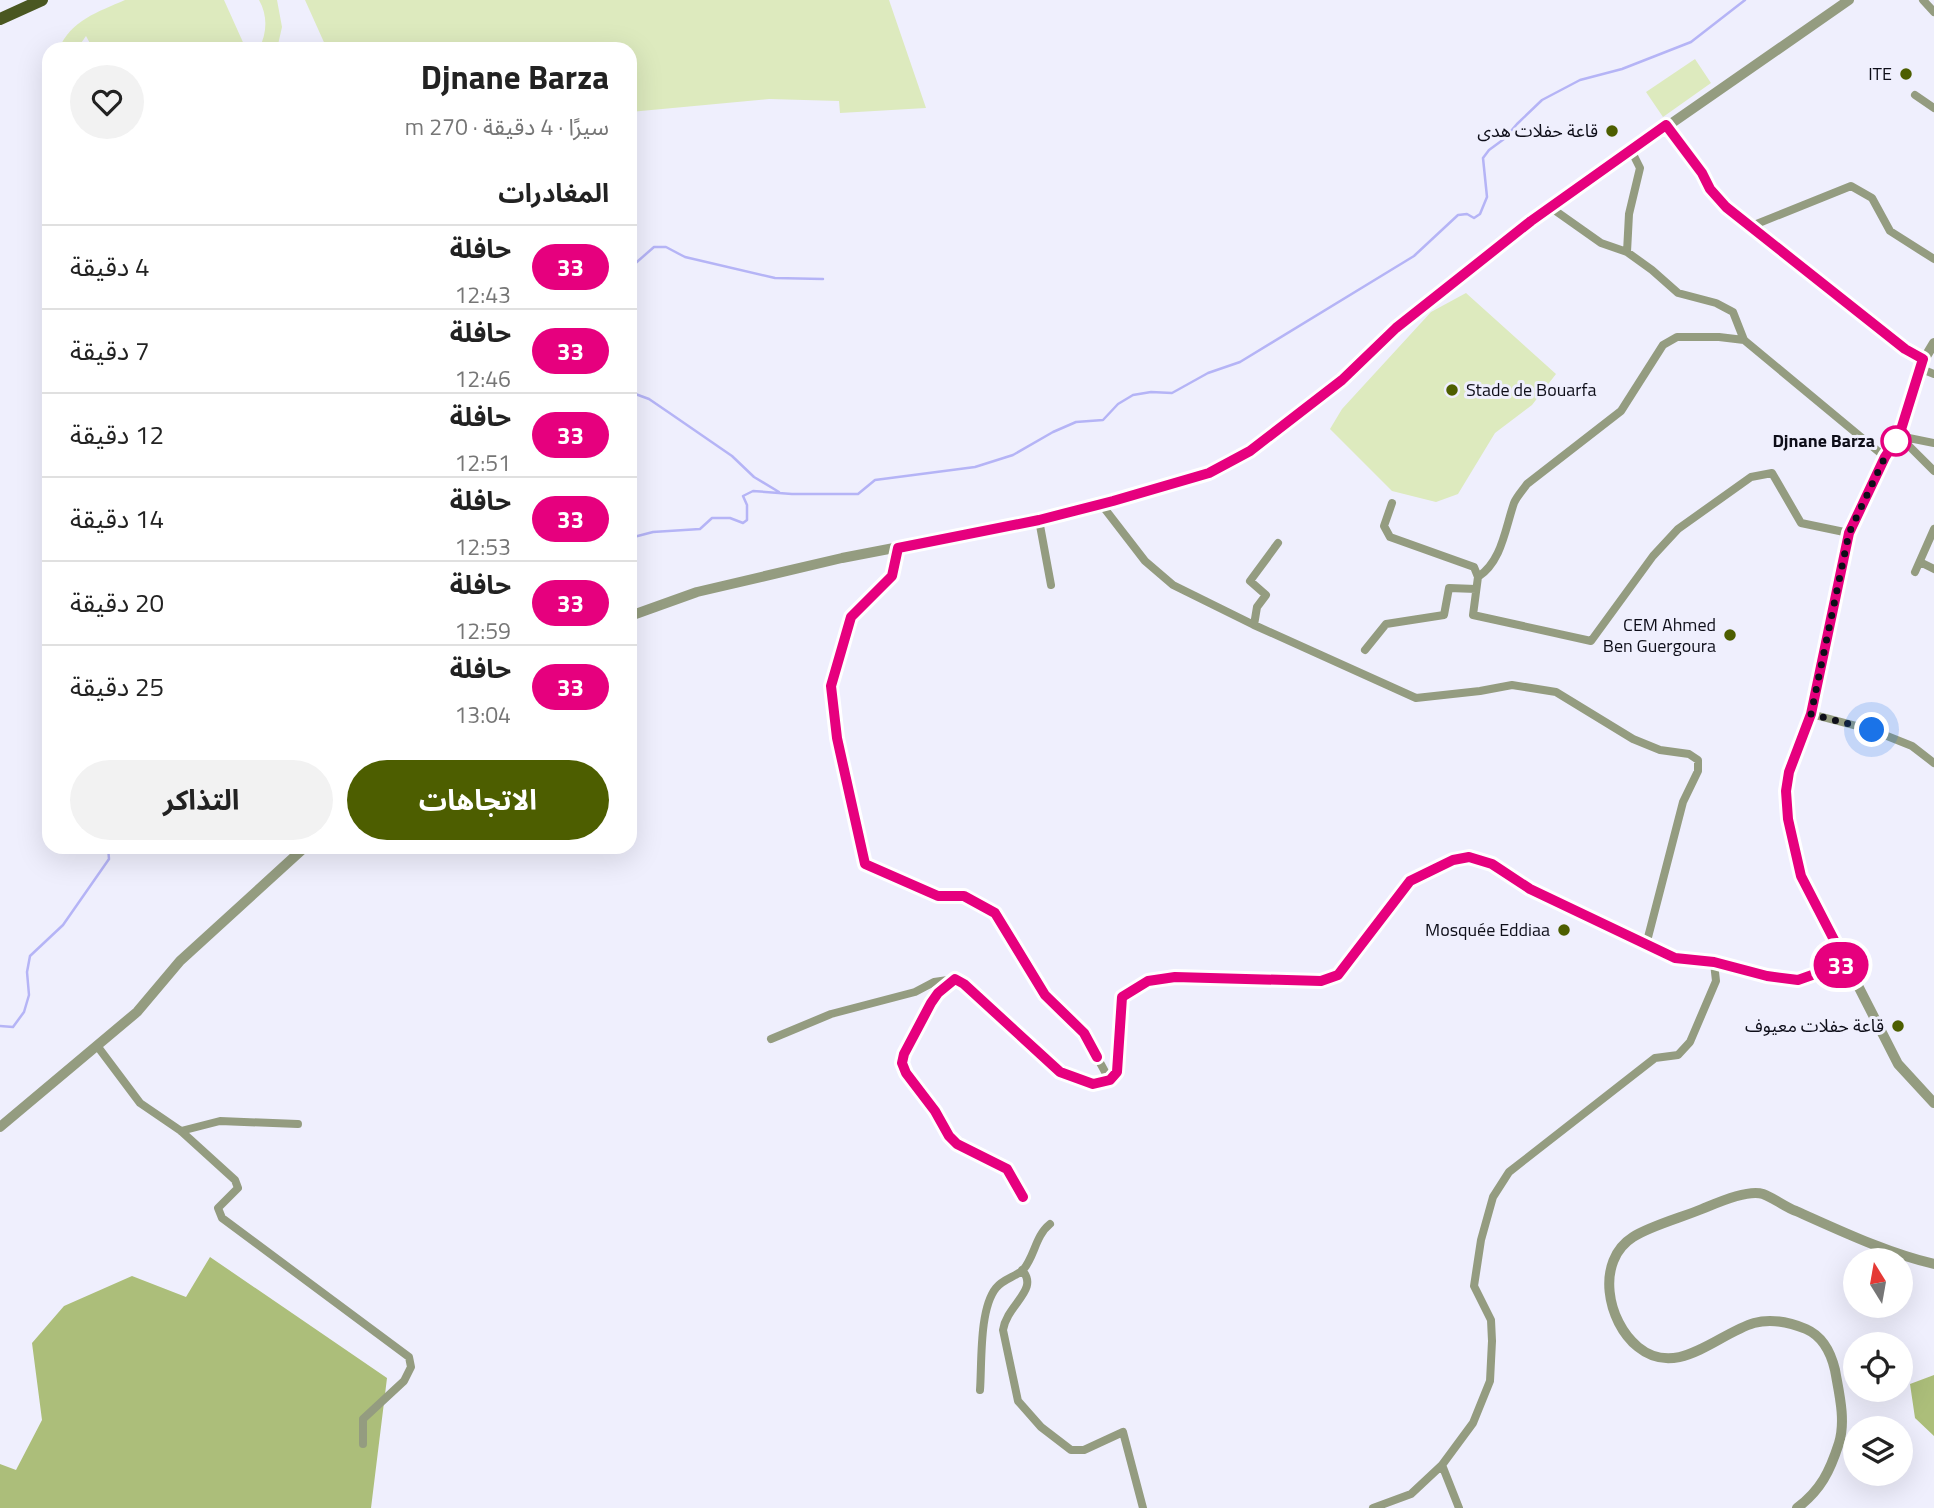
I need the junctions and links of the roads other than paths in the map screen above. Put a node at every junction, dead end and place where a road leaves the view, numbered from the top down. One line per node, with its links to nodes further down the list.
1 (26, 0): 5 (main road)
2 (42, 0): 7 (main road)
3 (1849, 0): 10 (street)
4 (1923, 0): 6 (street)
5 (0, 12)
6 (1934, 12)
7 (0, 19)
8 (1916, 95): 9 (street)
9 (1934, 108)
10 (1666, 125): 11 (street); 13 (street)
11 (1631, 150): 12 (street); 14 (street)
12 (1550, 207): 14 (street); 25 (street)
13 (1749, 227): 15 (street); 18 (street)
14 (1627, 252): 16 (street)
15 (1934, 259)
16 (1744, 340): 22 (street); 34 (street)
17 (1934, 343): 18 (street)
18 (1921, 364): 19 (street); 20 (street)
19 (1934, 374)
20 (1899, 436): 21 (street); 22 (street); 23 (street)
21 (1934, 443)
22 (1885, 457): 28 (street)
23 (1934, 471)
24 (1392, 503): 34 (street)
25 (1101, 504): 26 (street); 38 (street)
26 (1039, 520): 30 (street); 35 (street)
27 (1934, 529): 31 (street)
28 (1849, 533): 36 (street); 40 (street)
29 (1278, 543): 38 (street)
30 (898, 548): 37 (street); 49 (street)
31 (1920, 562): 32 (street); 33 (street)
32 (1934, 569)
33 (1915, 572)
34 (1478, 577): 36 (street)
35 (1051, 585)
36 (1476, 589): 39 (street)
37 (637, 614)
38 (1254, 625): 43 (street)
39 (1364, 650)
40 (1811, 714): 41 (street); 45 (street)
41 (1934, 764)
42 (297, 854): 48 (street)
43 (1646, 945): 44 (street); 49 (street)
44 (1714, 962): 45 (street); 60 (street)
45 (1846, 963): 50 (street)
46 (955, 979): 47 (street); 49 (street); 54 (street)
47 (771, 1039)
48 (98, 1047): 52 (street); 53 (street)
49 (1110, 1080)
50 (1934, 1103)
51 (298, 1124): 53 (street)
52 (0, 1127)
53 (180, 1130): 59 (street)
54 (1023, 1197)
55 (1050, 1224): 57 (street)
56 (1934, 1264): 64 (street)
57 (1023, 1270): 58 (street); 61 (street)
58 (980, 1390)
59 (363, 1444)
60 (1442, 1465): 62 (street); 63 (street)
61 (1143, 1508)
62 (1373, 1508)
63 (1460, 1508)
64 (1797, 1508)

